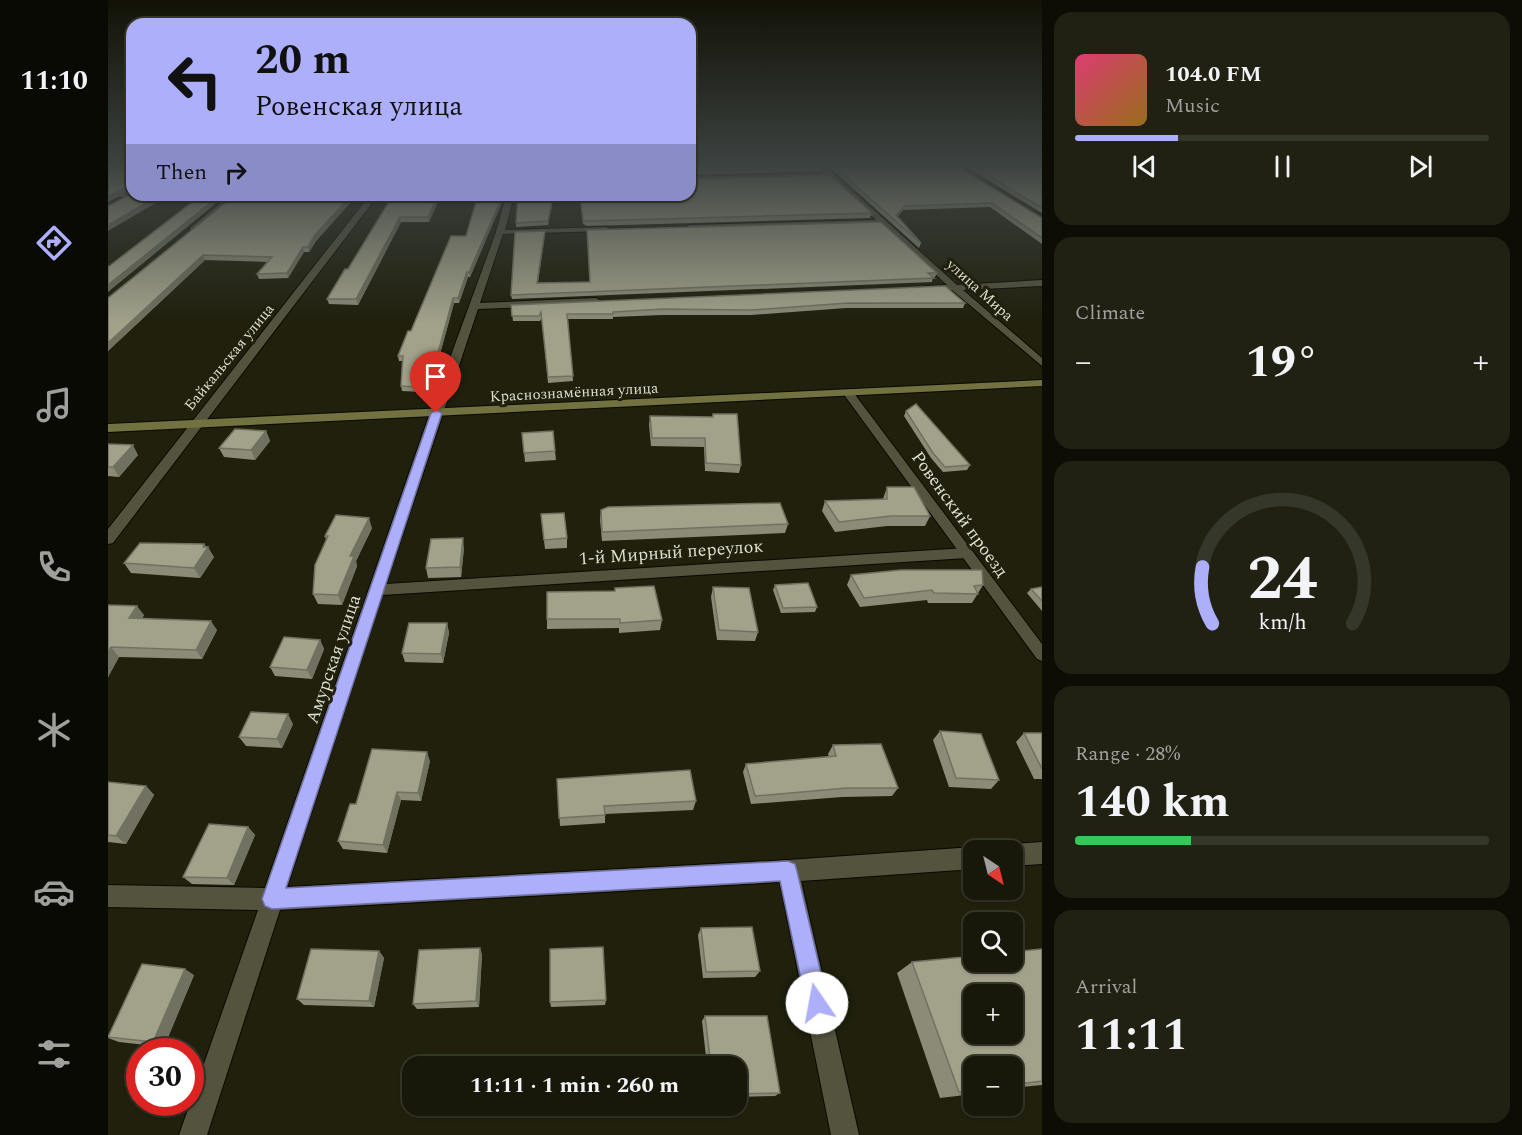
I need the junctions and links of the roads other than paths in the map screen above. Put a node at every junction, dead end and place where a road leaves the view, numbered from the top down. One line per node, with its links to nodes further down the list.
1 (207, 218): 9 (street)
2 (356, 218): 19 (street, Байкальская улица)
3 (504, 218): 8 (street, Амурская улица)
4 (880, 218): 5 (street, улица Мира)
5 (885, 222): 6 (street); 11 (street, улица Мира)
6 (675, 227)
7 (616, 229): 8 (street)
8 (500, 232): 14 (street, Амурская улица)
9 (189, 233)
10 (1042, 283): 11 (street)
11 (955, 288): 12 (street); 15 (street, улица Мира)
12 (920, 289)
13 (603, 301): 14 (street)
14 (474, 306): 18 (street, Амурская улица)
15 (1042, 363)
16 (1042, 383): 17 (street, Краснознамённая улица)
17 (849, 394): 18 (street, Краснознамённая улица); 22 (lane, Ровенский проезд)
18 (436, 413): 19 (street, Краснознамённая улица); 23 (street, Амурская улица)
19 (196, 423): 20 (street, Краснознамённая улица); 21 (street, Байкальская улица)
20 (108, 428)
21 (108, 539)
22 (967, 553): 23 (street, 1-й Мирный переулок); 24 (lane, Ровенский проезд)
23 (377, 590): 30 (street, Амурская улица)
24 (1042, 655)
25 (1042, 853): 26 (street)
26 (1023, 854)
27 (963, 859): 28 (street)
28 (788, 871): 30 (street); 32 (street)
29 (108, 896): 30 (street)
30 (272, 899): 31 (street, Амурская улица)
31 (193, 1135)
32 (846, 1135)

